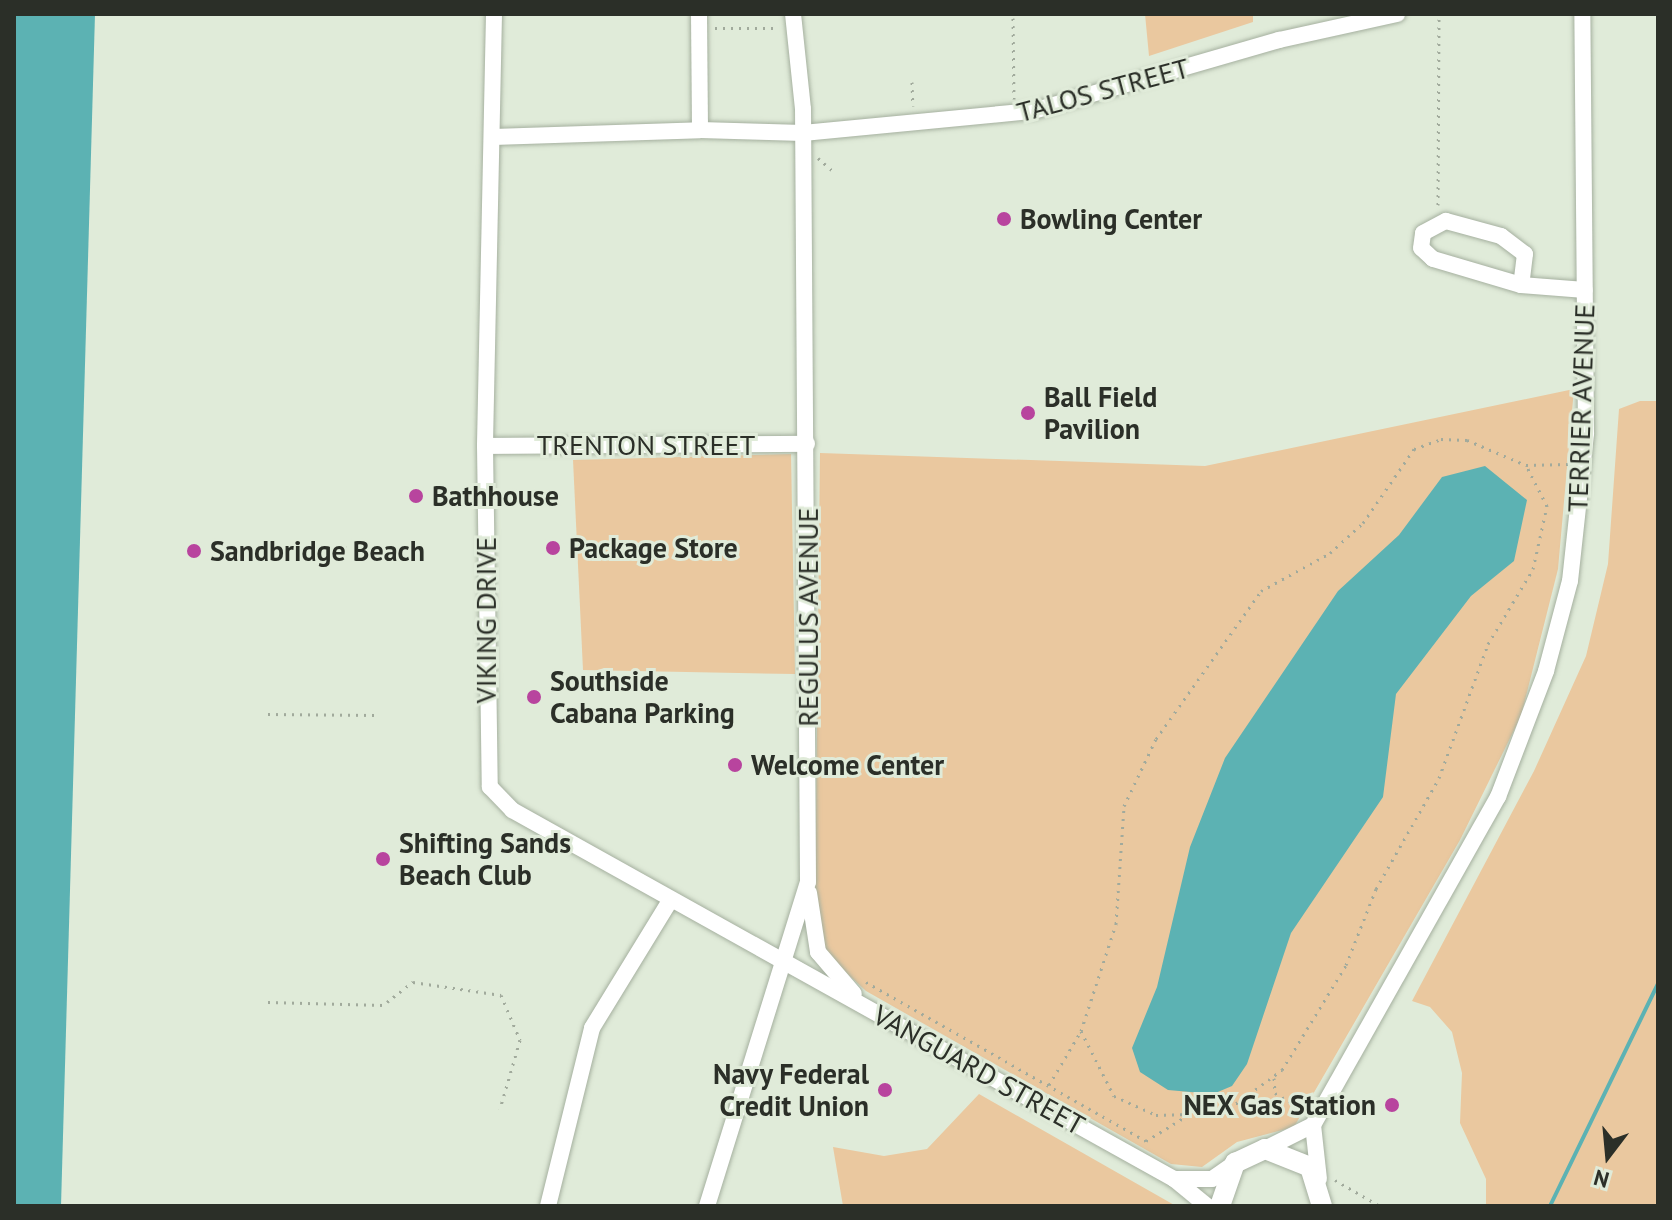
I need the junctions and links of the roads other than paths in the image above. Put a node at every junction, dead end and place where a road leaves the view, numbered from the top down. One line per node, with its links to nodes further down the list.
1 (494, 14): 8 (street, VIKING DRIVE)
2 (699, 14): 6 (street)
3 (1397, 14): 7 (street, TALOS STREET)
4 (1582, 14): 10 (street, TERRIER AVENUE)
5 (790, 21): 7 (street, REGULUS AVENUE)
6 (700, 130): 7 (street, TALOS STREET); 8 (street, TALOS STREET)
7 (803, 133): 11 (street, REGULUS AVENUE)
8 (493, 137): 12 (street, VIKING DRIVE)
9 (1521, 285): 9 (street); 10 (street)
10 (1585, 290): 17 (street, TERRIER AVENUE)
11 (807, 444): 12 (street, TRENTON STREET); 13 (street, REGULUS AVENUE)
12 (485, 446): 14 (street, VIKING DRIVE)
13 (808, 882): 15 (street, REGULUS AVENUE); 16 (street)
14 (671, 899): 15 (street, VIKING DRIVE); 22 (street)
15 (782, 963): 16 (street, VANGUARD STREET); 23 (street, REGULUS AVENUE)
16 (867, 1007): 21 (street, VANGUARD STREET)
17 (1311, 1118): 18 (street); 20 (street)
18 (1265, 1149): 19 (main road); 20 (main road)
19 (1235, 1163): 21 (street); 25 (main road)
20 (1323, 1177): 26 (main road)
21 (1174, 1179): 24 (street, VANGUARD STREET)
22 (548, 1206)
23 (707, 1206)
24 (1207, 1206)
25 (1220, 1206)
26 (1322, 1206)

